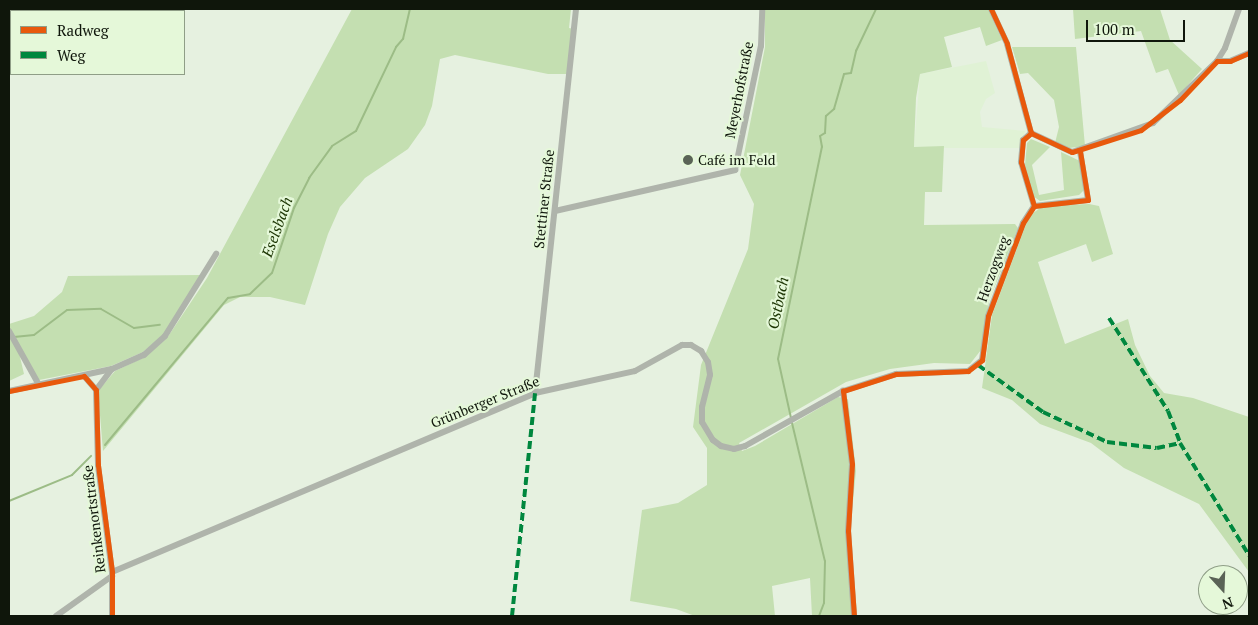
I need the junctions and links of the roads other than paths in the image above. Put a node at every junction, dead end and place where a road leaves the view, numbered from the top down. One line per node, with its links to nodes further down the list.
1 (576, 9): 10 (street, Stettiner Straße)
2 (762, 9): 10 (street, Meyerhofstraße)
3 (991, 9): 7 (street)
4 (1239, 9): 6 (street)
5 (1249, 53): 6 (street)
6 (1217, 61): 8 (street)
7 (1031, 133): 8 (street); 9 (street)
8 (1080, 151): 9 (street)
9 (1034, 206): 18 (street, Herzogweg)
10 (555, 211): 19 (street, Stettiner Straße)
11 (216, 254): 13 (street)
12 (9, 332): 15 (street)
13 (112, 368): 14 (street); 16 (street)
14 (84, 376): 15 (street); 16 (street)
15 (38, 383): 17 (street)
16 (96, 390): 20 (street, Reinkenortstraße)
17 (9, 391)
18 (843, 391): 19 (street, Grünberger Straße); 23 (street)
19 (535, 392): 20 (street, Grünberger Straße)
20 (112, 574): 21 (street, Grünberger Straße); 22 (street, Reinkenortstraße)
21 (56, 616)
22 (112, 616)
23 (854, 616)

